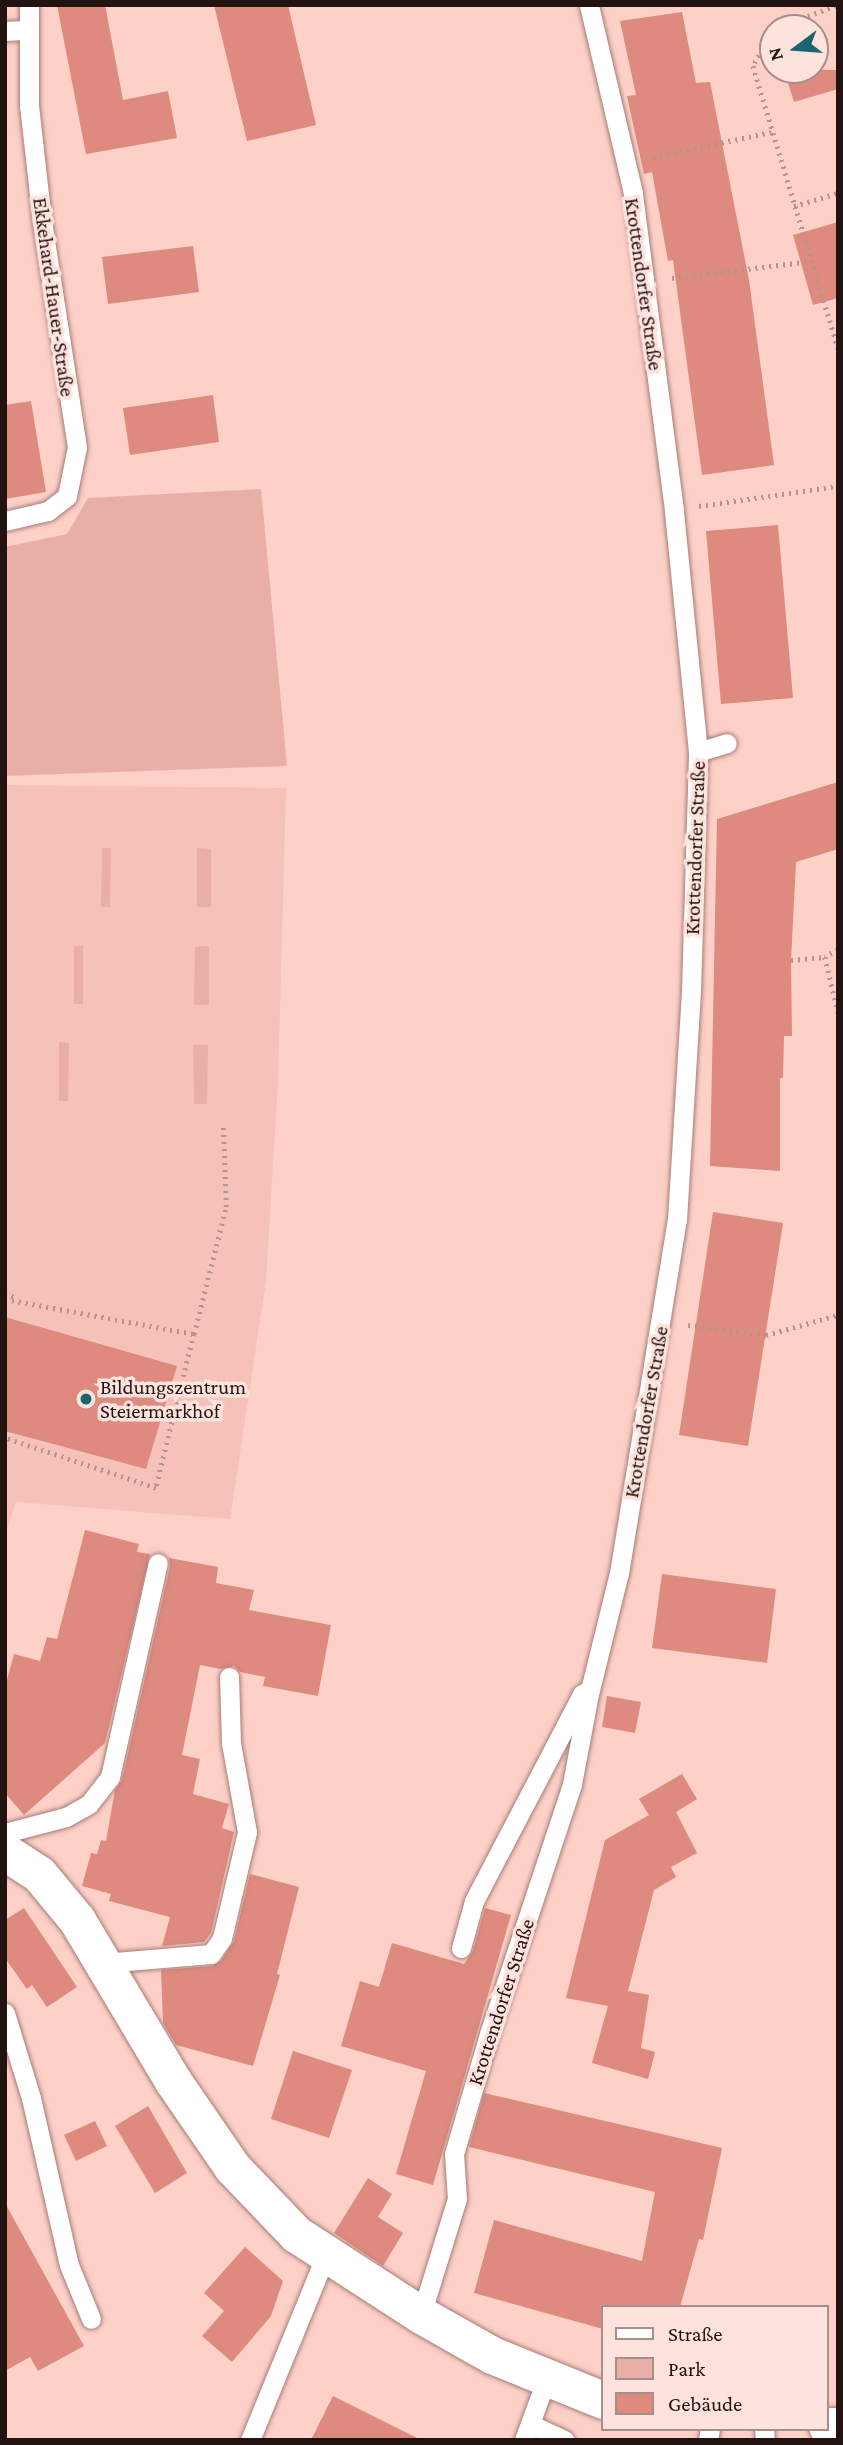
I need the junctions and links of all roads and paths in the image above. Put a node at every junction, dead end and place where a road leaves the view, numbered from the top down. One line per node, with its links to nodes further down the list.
1 (29, 5): 5 (lane, Ekkehard-Hauer-Straße)
2 (589, 5): 13 (lane, Krottendorfer Straße)
3 (838, 5): 4 (path)
4 (814, 14)
5 (27, 30): 6 (lane); 17 (lane, Ekkehard-Hauer-Straße)
6 (5, 32)
7 (759, 55): 8 (path)
8 (772, 132): 9 (path); 11 (path)
9 (639, 160)
10 (838, 193): 11 (path)
11 (794, 206): 12 (path)
12 (812, 261): 13 (path); 14 (path)
13 (644, 281): 16 (lane, Krottendorfer Straße)
14 (838, 348)
15 (838, 486): 16 (path)
16 (674, 510): 19 (lane, Krottendorfer Straße)
17 (5, 521)
18 (727, 743): 19 (lane)
19 (698, 752): 34 (lane, Krottendorfer Straße)
20 (838, 950): 21 (path)
21 (825, 957): 22 (path); 23 (path)
22 (791, 960)
23 (838, 1012)
24 (223, 1123): 30 (path)
25 (5, 1293): 27 (path)
26 (5, 1299): 27 (path)
27 (24, 1302): 30 (path)
28 (838, 1315): 29 (path)
29 (685, 1325)
30 (194, 1334): 31 (path)
31 (5, 1438)
32 (158, 1563): 35 (lane)
33 (229, 1676): 38 (lane)
34 (590, 1690): 37 (lane, Krottendorfer Straße); 41 (lane, Krottendorfer Straße)
35 (5, 1833)
36 (5, 1852): 38 (street)
37 (461, 1948)
38 (103, 1963): 40 (street)
39 (5, 2013): 42 (lane)
40 (326, 2256): 41 (street); 46 (lane)
41 (421, 2315): 43 (street)
42 (91, 2319)
43 (546, 2380): 44 (street); 45 (lane)
44 (602, 2400)
45 (527, 2432): 47 (lane)
46 (250, 2440)
47 (564, 2440)

